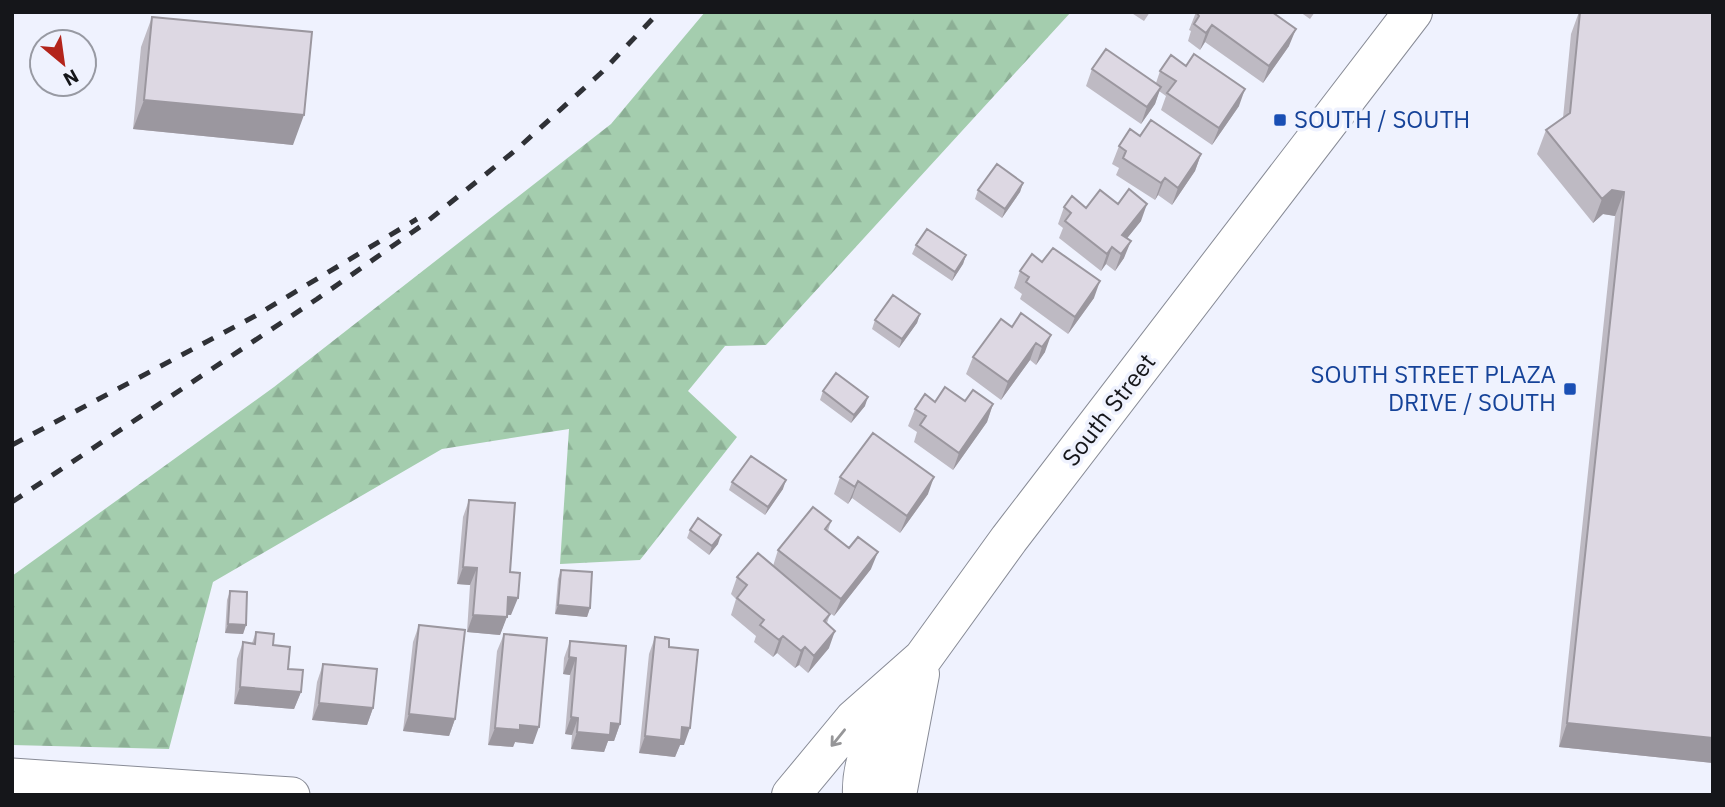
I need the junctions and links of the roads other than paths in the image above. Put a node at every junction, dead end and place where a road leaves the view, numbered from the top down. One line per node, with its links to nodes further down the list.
1 (1413, 12): 2 (main road, South Street)
2 (923, 658): 5 (main road, South Street, one-way to 5); 6 (main road); 7 (main road)
3 (12, 776): 4 (street)
4 (292, 795)
5 (792, 795)
6 (862, 795)
7 (897, 795)

